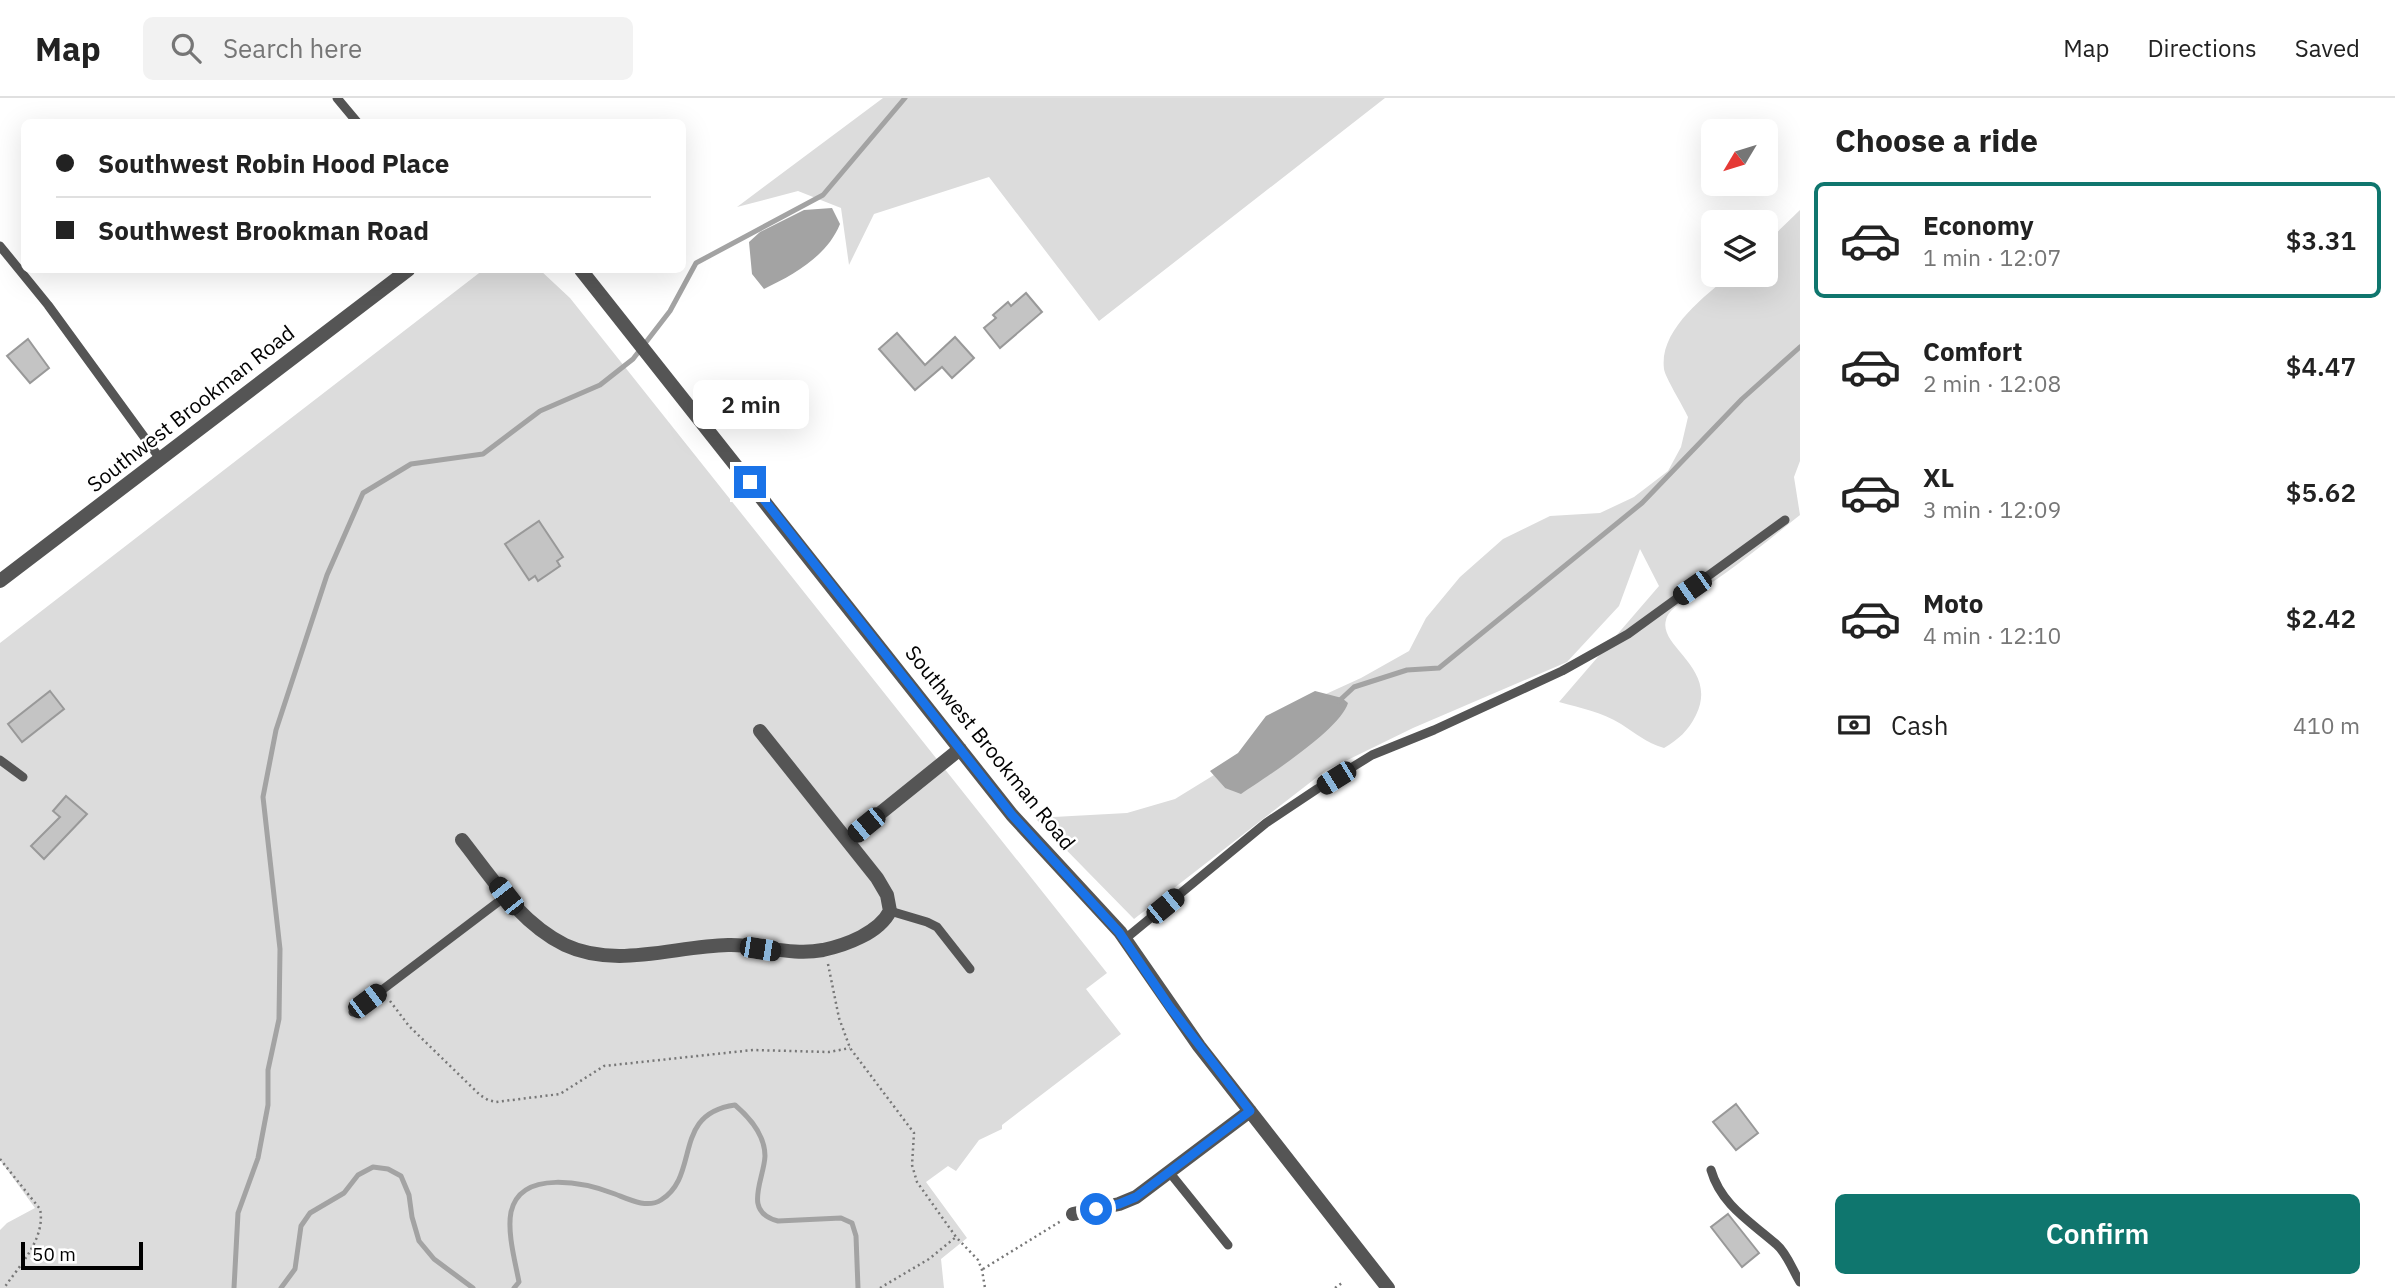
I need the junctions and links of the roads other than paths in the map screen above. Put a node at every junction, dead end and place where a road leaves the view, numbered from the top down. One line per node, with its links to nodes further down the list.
1 (337, 98): 2 (lane)
2 (354, 119)
3 (0, 247): 4 (lane)
4 (21, 272)
5 (22, 273): 8 (lane)
6 (404, 273): 8 (street, Southwest Brookman Road)
7 (583, 273): 12 (street, Southwest Brookman Road)
8 (161, 460): 10 (street, Southwest Brookman Road)
9 (1785, 520): 19 (lane)
10 (0, 581)
11 (760, 731): 16 (street)
12 (960, 749): 16 (street); 19 (street, Southwest Brookman Road)
13 (0, 760): 14 (lane)
14 (23, 777)
15 (462, 840): 17 (street)
16 (847, 840): 18 (street)
17 (506, 896): 18 (street); 21 (lane)
18 (890, 911): 20 (lane)
19 (1125, 939): 22 (street, Southwest Brookman Road)
20 (970, 969)
21 (353, 1012)
22 (1250, 1111): 24 (street); 28 (street, Southwest Brookman Road)
23 (1711, 1170): 27 (lane)
24 (1170, 1173): 25 (street); 26 (lane)
25 (1073, 1214)
26 (1228, 1245)
27 (1800, 1283)
28 (1388, 1288)

